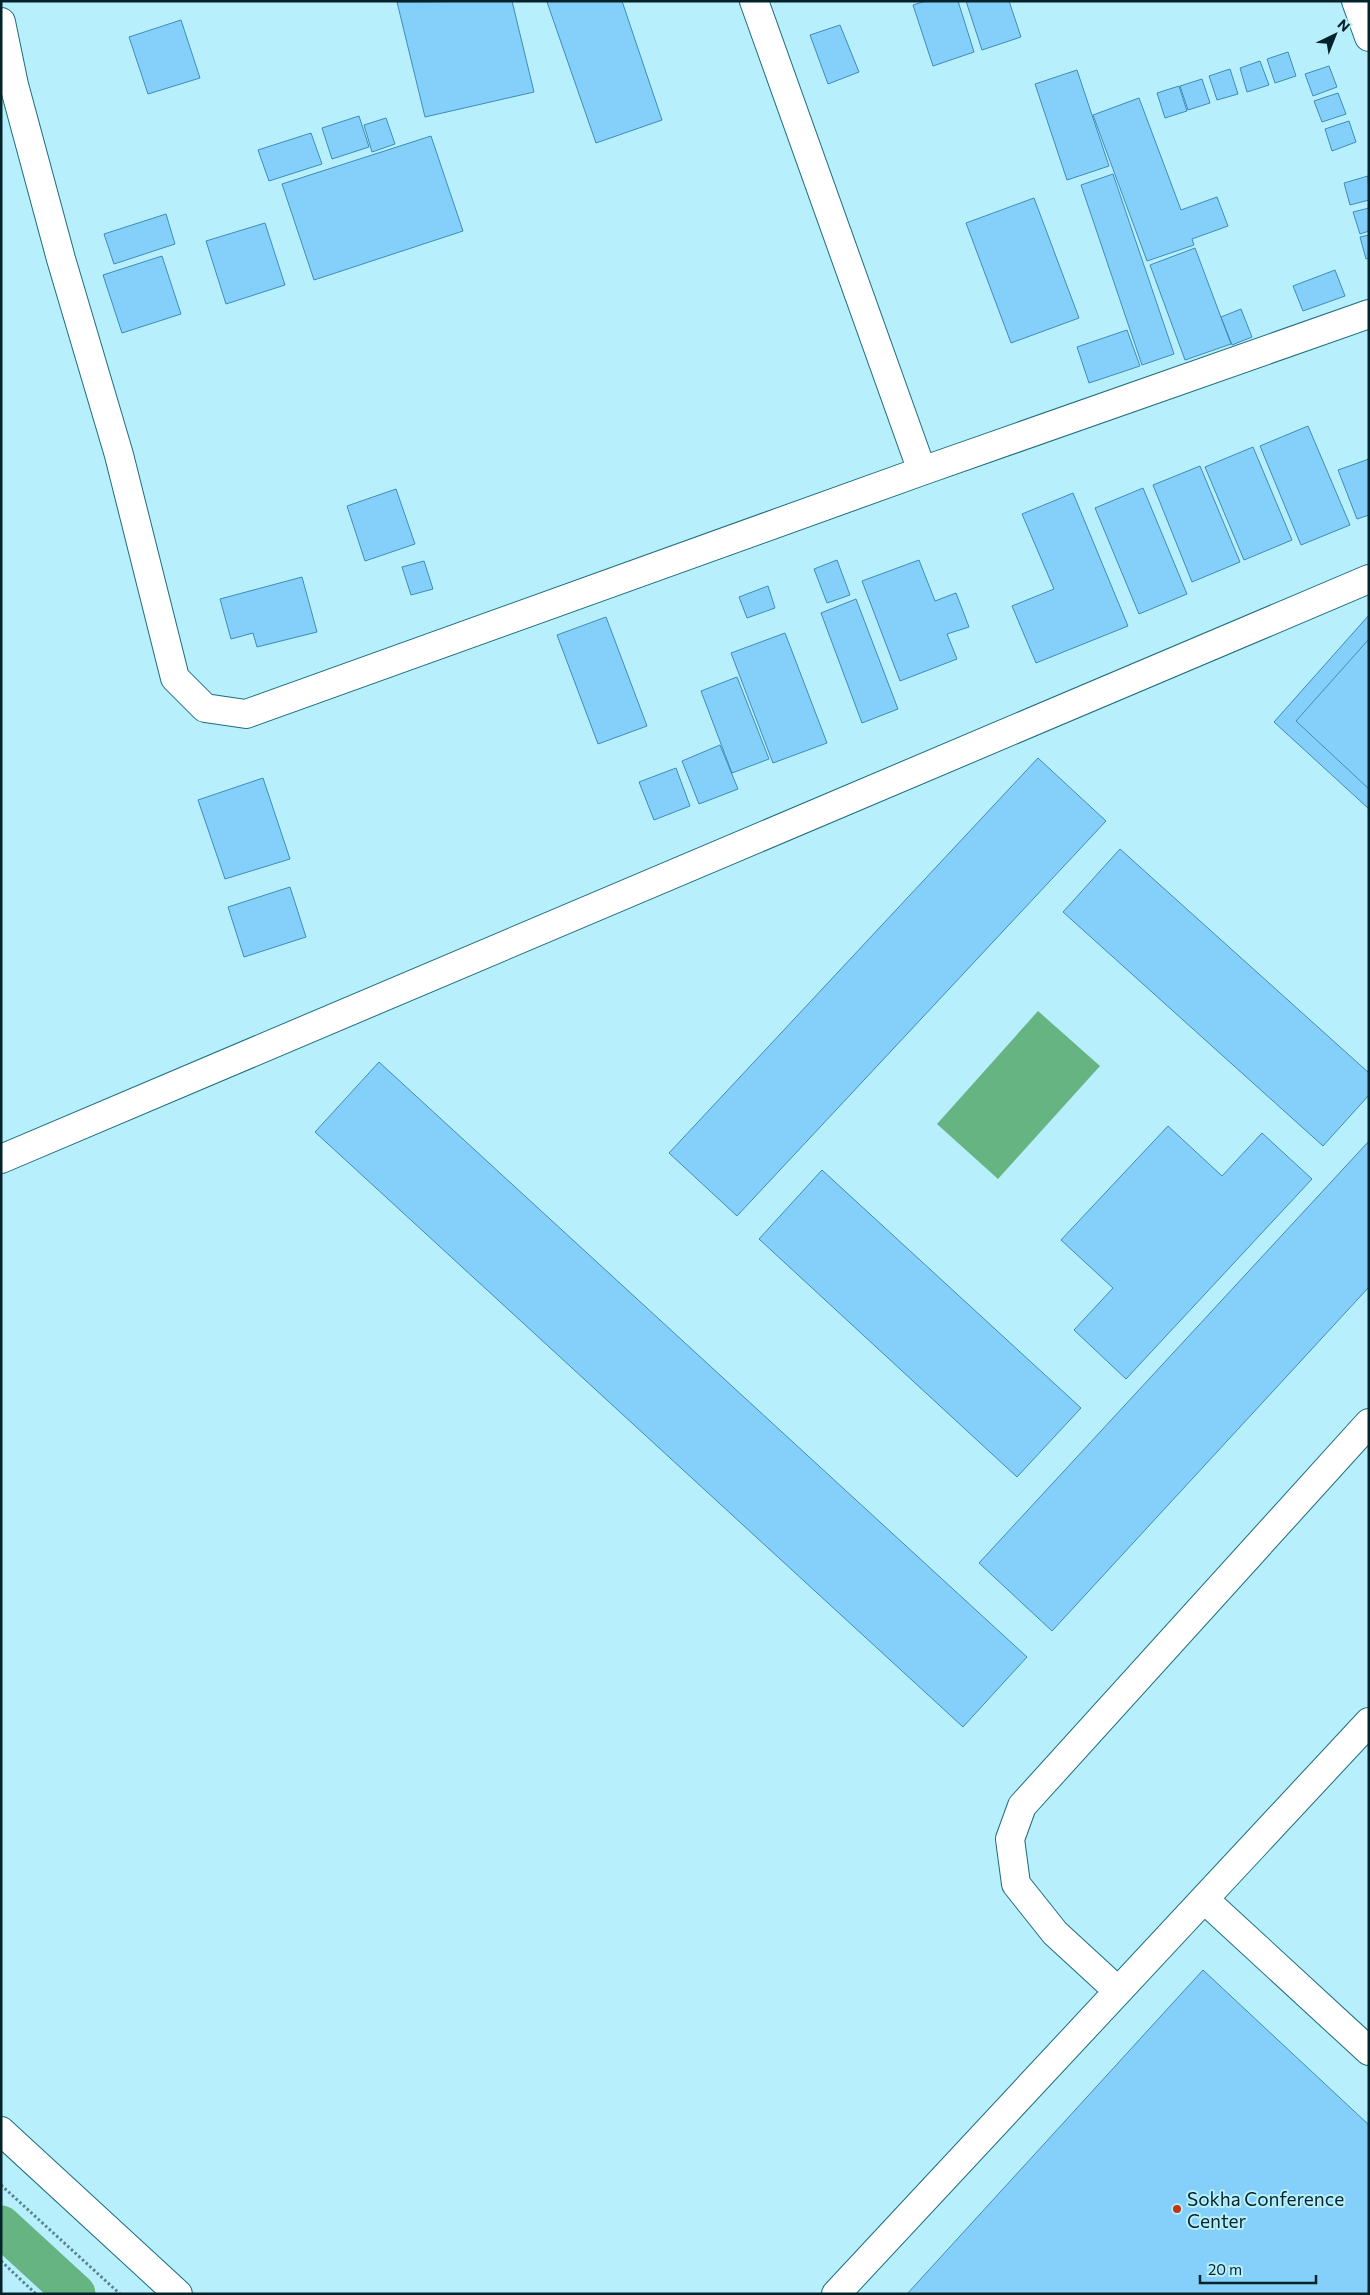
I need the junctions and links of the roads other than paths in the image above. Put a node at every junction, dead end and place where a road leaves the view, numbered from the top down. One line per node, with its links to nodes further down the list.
1 (754, 1): 6 (street)
2 (1356, 1): 4 (street)
3 (1, 22): 6 (street)
4 (1369, 37)
5 (1369, 314): 6 (street)
6 (922, 471)
7 (1369, 579): 8 (street)
8 (1, 1159)
9 (1369, 1423): 12 (street)
10 (1369, 1722): 11 (street)
11 (1204, 1899): 12 (street); 13 (street)
12 (1118, 1991): 16 (street)
13 (1369, 2051)
14 (1, 2131): 15 (street)
15 (178, 2294)
16 (836, 2294)

